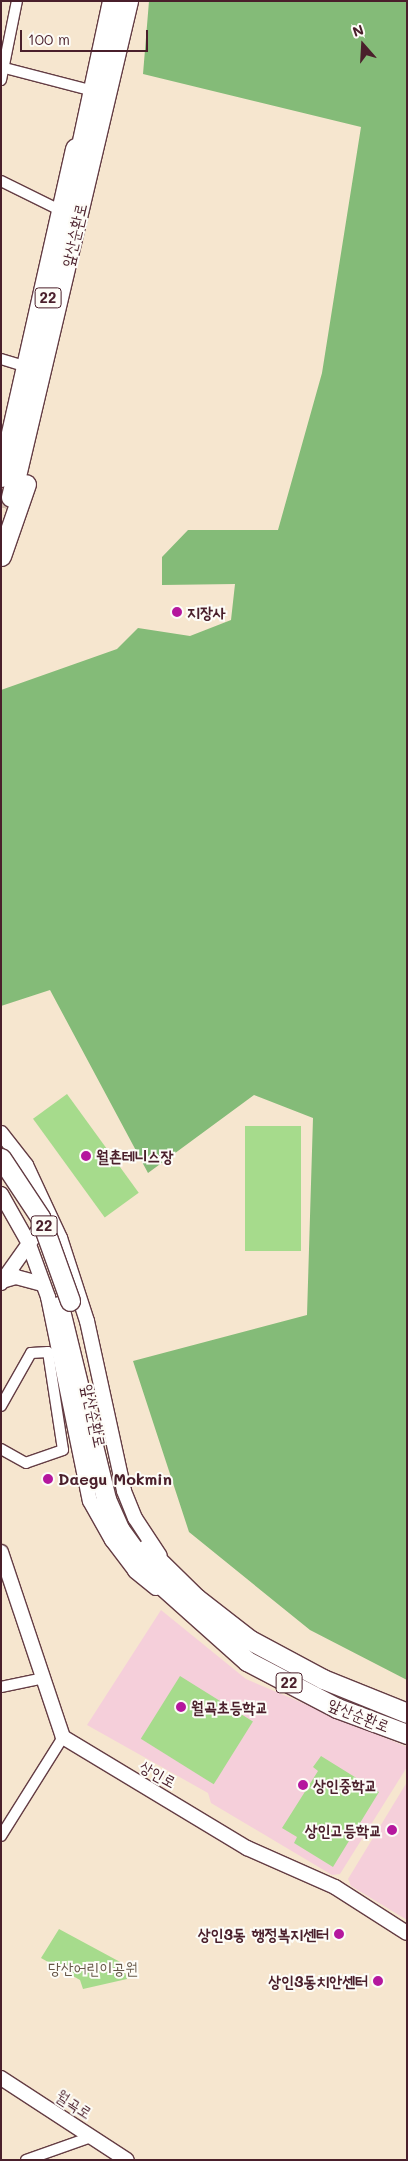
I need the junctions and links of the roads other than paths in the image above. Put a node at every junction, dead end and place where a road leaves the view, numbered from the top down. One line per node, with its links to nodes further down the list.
1 (17, 1): 4 (street)
2 (112, 1): 6 (highway, 앞산순환로 / 22)
3 (128, 1): 7 (highway, 앞산순환로 / 22)
4 (3, 67): 5 (street); 6 (street)
5 (1, 80)
6 (93, 95): 7 (highway, 앞산순환로 / 22); 9 (highway)
7 (97, 138): 13 (highway)
8 (1, 181): 9 (street)
9 (60, 210): 11 (highway)
10 (1, 359): 11 (street)
11 (27, 367): 12 (highway)
12 (1, 477)
13 (3, 547)
14 (1, 1133): 18 (street)
15 (1, 1158): 21 (highway, 앞산순환로 / 22, bridge)
16 (1, 1180): 21 (highway, 앞산순환로 / 22)
17 (1, 1194): 19 (street)
18 (49, 1216): 19 (street); 21 (street)
19 (28, 1242): 20 (street); 21 (street)
20 (2, 1282): 21 (street)
21 (59, 1295): 26 (highway, 앞산순환로 / 22); 26 (street)
22 (4, 1394): 23 (street); 24 (street)
23 (1, 1406)
24 (1, 1449)
25 (1, 1552): 27 (street)
26 (191, 1603): 29 (highway, 앞산순환로 / 22); 30 (highway, 앞산순환로 / 22)
27 (44, 1678): 28 (street); 31 (street)
28 (1, 1687)
29 (407, 1714)
30 (407, 1734)
31 (63, 1737): 32 (street); 33 (street, 상인로)
32 (1, 1836)
33 (407, 1933)
34 (1, 2078): 35 (street, 월곡로)
35 (91, 2137): 36 (street); 37 (street, 월곡로)
36 (26, 2160)
37 (127, 2160)

